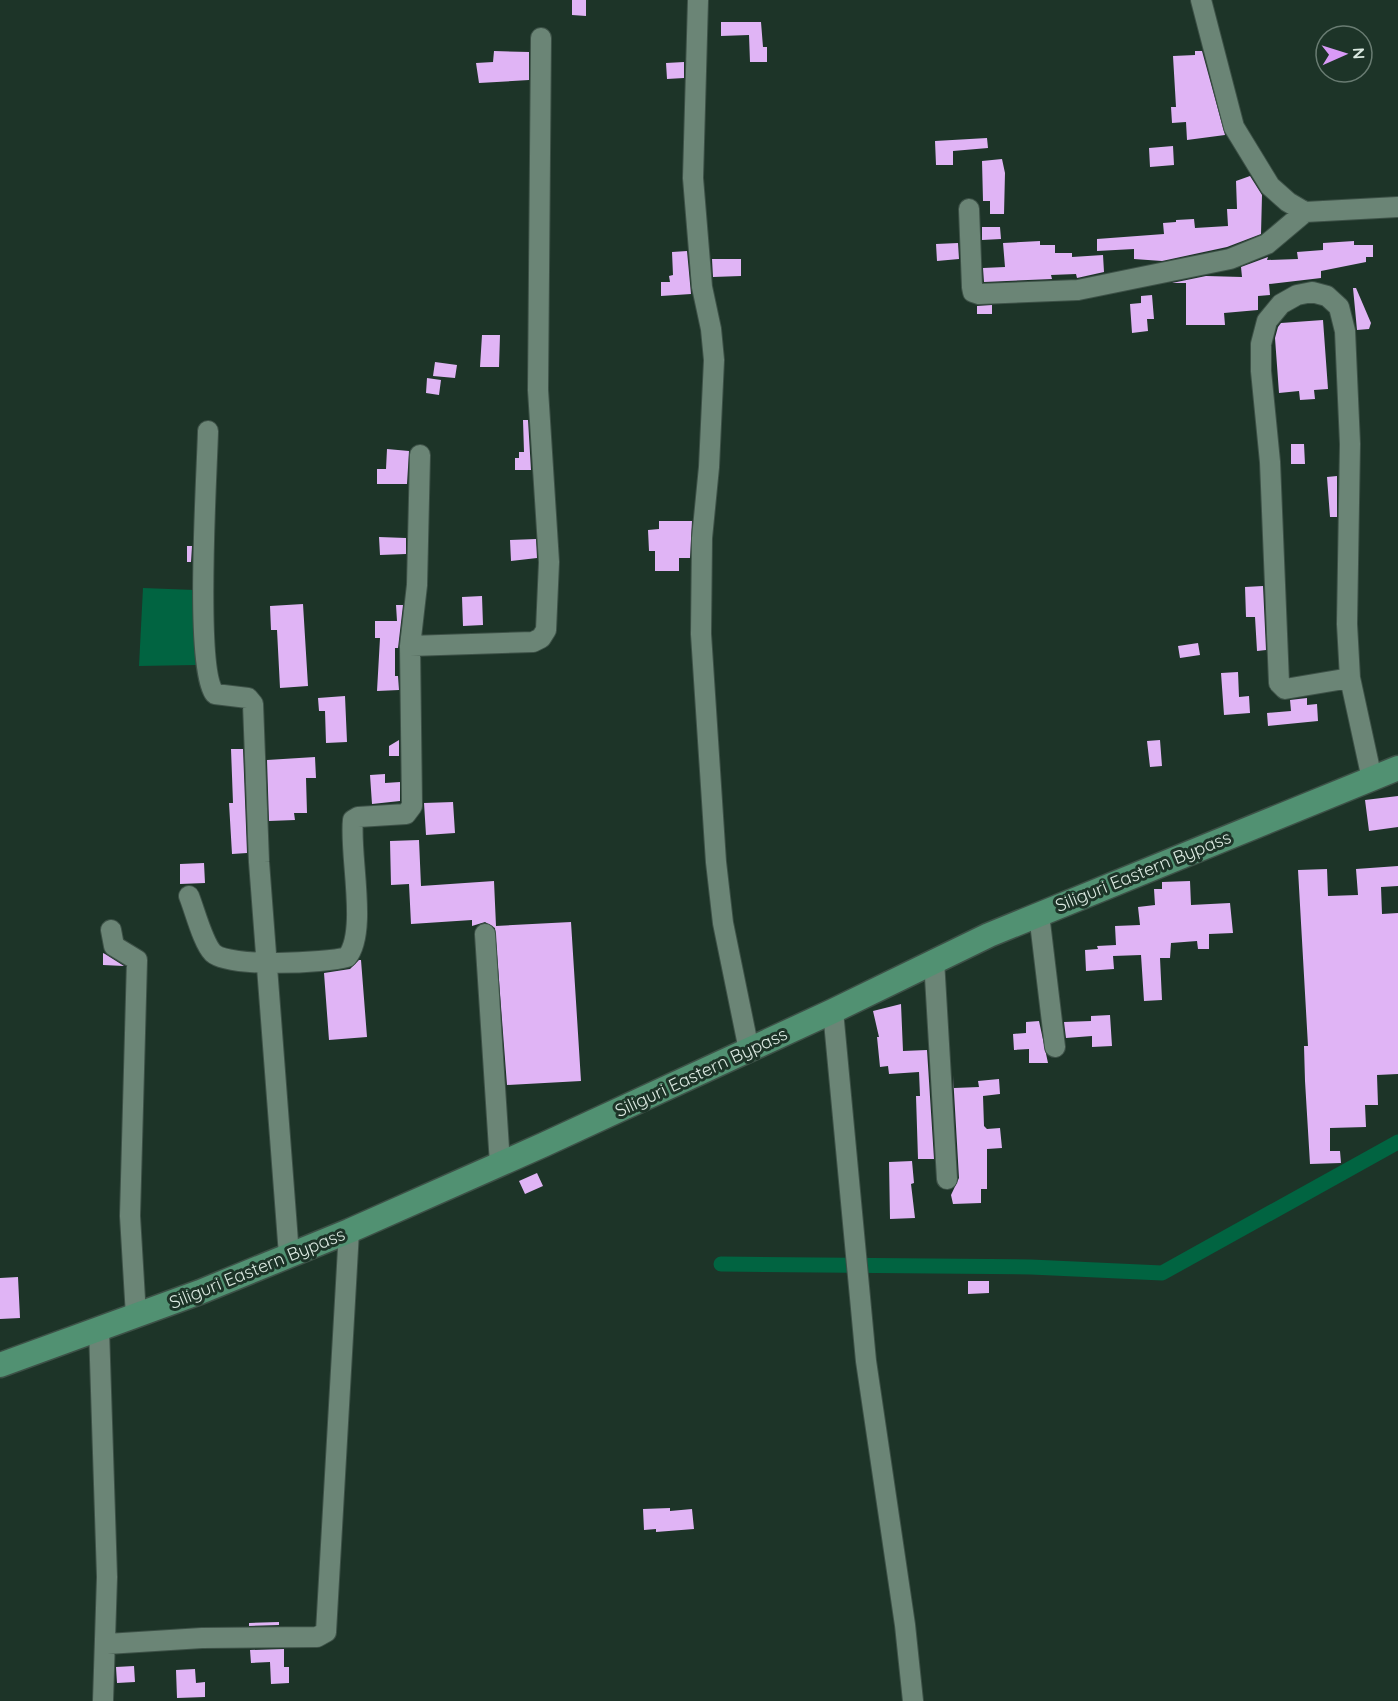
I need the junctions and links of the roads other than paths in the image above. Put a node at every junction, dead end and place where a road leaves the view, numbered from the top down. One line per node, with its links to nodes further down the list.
1 (698, 0): 21 (street)
2 (1201, 0): 6 (street)
3 (541, 38): 9 (street)
4 (1398, 207): 6 (street)
5 (969, 209): 6 (street)
6 (1305, 212)
7 (208, 431): 18 (street)
8 (420, 455): 9 (street)
9 (410, 646): 18 (street)
10 (1350, 678): 10 (street); 12 (street)
11 (1398, 768): 12 (main road, Siliguri Eastern Bypass)
12 (1372, 779): 14 (main road, Siliguri Eastern Bypass)
13 (189, 897): 18 (street)
14 (1039, 914): 17 (main road, Siliguri Eastern Bypass); 20 (street)
15 (111, 930): 26 (street)
16 (485, 934): 22 (street)
17 (934, 960): 19 (main road, Siliguri Eastern Bypass); 23 (street)
18 (267, 962): 25 (street)
19 (833, 1011): 21 (main road, Siliguri Eastern Bypass); 31 (street)
20 (1055, 1047)
21 (749, 1050): 22 (main road, Siliguri Eastern Bypass)
22 (500, 1164): 24 (main road, Siliguri Eastern Bypass)
23 (947, 1179)
24 (349, 1231): 25 (main road, Siliguri Eastern Bypass); 29 (street)
25 (289, 1255): 26 (main road, Siliguri Eastern Bypass)
26 (136, 1316): 27 (main road, Siliguri Eastern Bypass)
27 (99, 1329): 28 (main road, Siliguri Eastern Bypass); 29 (street)
28 (0, 1365)
29 (107, 1644): 30 (street)
30 (103, 1701)
31 (913, 1701)

